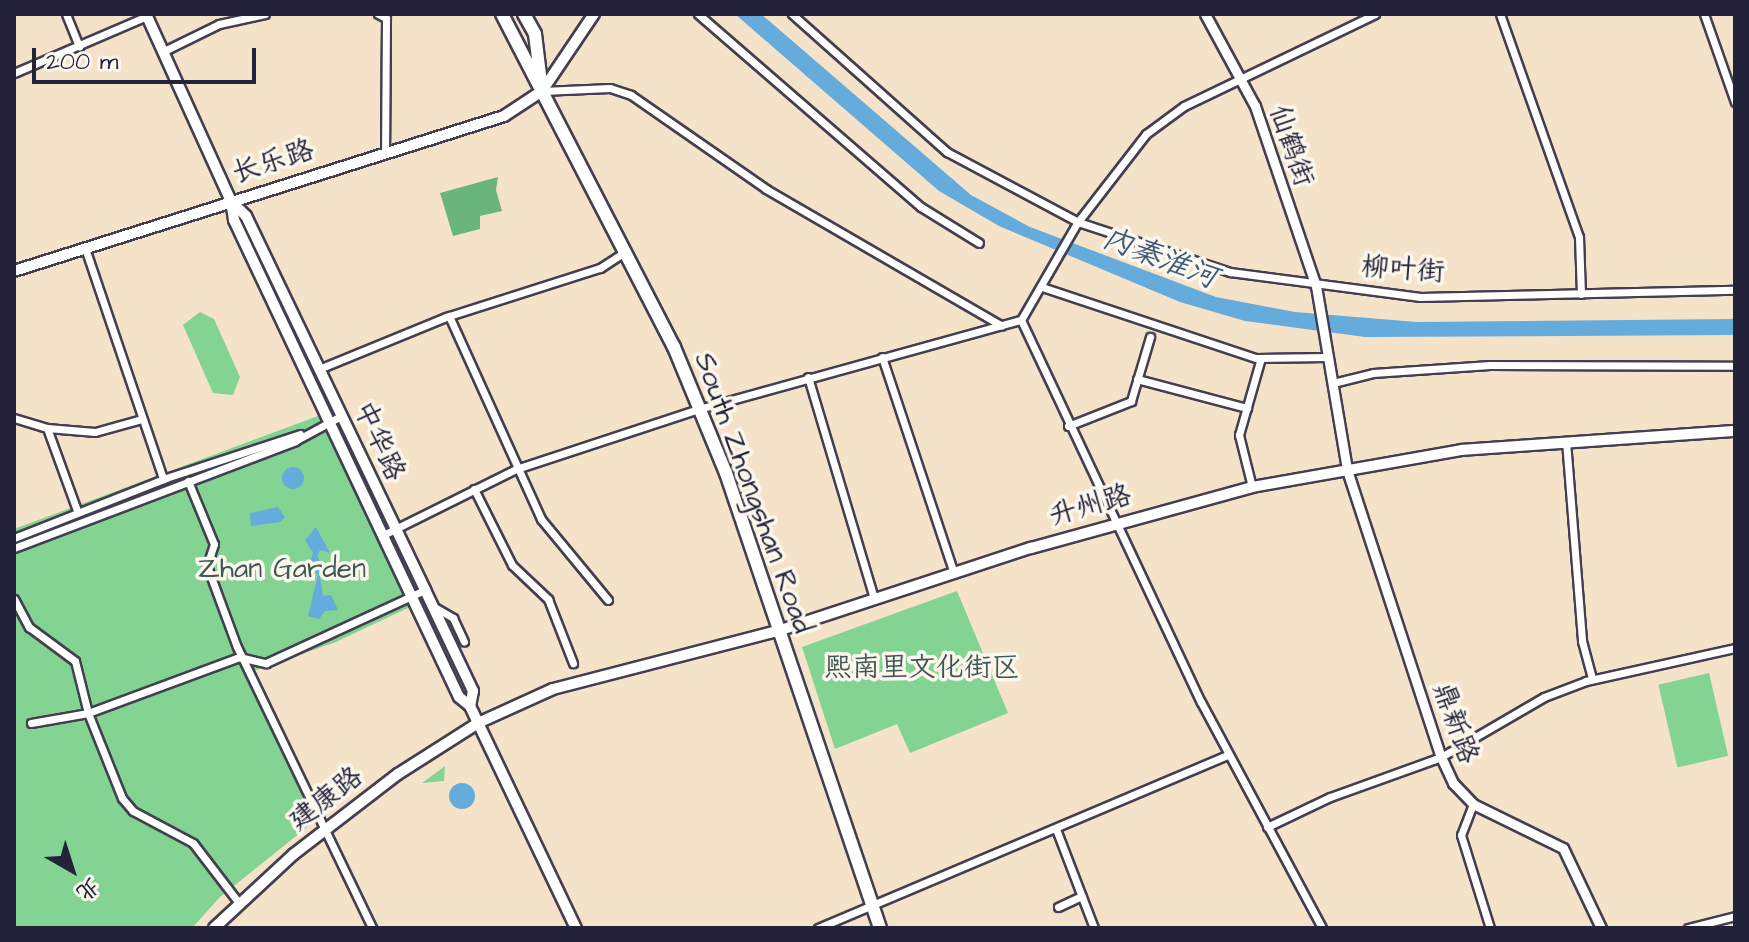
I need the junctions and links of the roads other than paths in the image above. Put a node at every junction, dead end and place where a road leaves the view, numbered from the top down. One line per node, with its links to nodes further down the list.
1 (66, 14): 16 (street)
2 (265, 14): 15 (street)
3 (368, 14): 4 (street)
4 (378, 14): 22 (street)
5 (502, 14): 20 (main road, South Zhongshan Road)
6 (524, 14): 20 (main road, South Zhongshan Road)
7 (594, 14): 20 (main road)
8 (698, 14): 25 (street)
9 (792, 14): 24 (street, 柳叶街)
10 (1205, 14): 19 (street, 仙鹤街)
11 (1375, 14): 19 (street)
12 (1500, 14): 32 (street)
13 (1704, 14): 21 (street)
14 (146, 15): 16 (street); 17 (main road, 中华路)
15 (254, 15): 17 (street)
16 (79, 46): 18 (street)
17 (164, 51): 23 (main road, 中华路)
18 (14, 73)
19 (1240, 78): 24 (street); 29 (street, 仙鹤街)
20 (542, 91): 22 (main road, 长乐路); 27 (main road, South Zhongshan Road); 35 (street)
21 (1735, 102)
22 (385, 152): 23 (main road, 长乐路)
23 (231, 201): 26 (main road, 长乐路); 41 (main road, 中华路); 67 (main road, 中华路)
24 (1077, 223): 29 (street, 柳叶街); 30 (street)
25 (979, 243)
26 (85, 248): 28 (main road, 长乐路); 49 (street)
27 (628, 250): 33 (street); 46 (main road, South Zhongshan Road)
28 (14, 271)
29 (1316, 286): 32 (street, 柳叶街); 38 (street, 仙鹤街)
30 (1042, 287): 34 (street); 39 (street)
31 (1735, 290): 32 (street, 柳叶街)
32 (1581, 294)
33 (449, 316): 41 (street); 55 (street)
34 (1021, 320): 35 (street); 50 (street)
35 (1001, 325): 37 (street)
36 (1150, 337): 43 (street)
37 (882, 357): 42 (street); 70 (street)
38 (1327, 357): 39 (street); 44 (street)
39 (1261, 358): 45 (street)
40 (1735, 366): 44 (street)
41 (319, 369): 47 (main road, 中华路)
42 (808, 377): 46 (street); 73 (street)
43 (1137, 379): 45 (street); 50 (street)
44 (1333, 383): 56 (street)
45 (1247, 408): 61 (street)
46 (699, 409): 55 (street); 76 (main road, South Zhongshan Road)
47 (341, 416): 53 (street); 66 (main road, 中华路)
48 (14, 418): 51 (street)
49 (142, 419): 51 (street); 57 (street)
50 (1068, 426): 65 (street)
51 (47, 428): 64 (street)
52 (1735, 431): 54 (main road, 升州路)
53 (300, 434): 57 (street); 58 (street)
54 (1566, 441): 56 (main road, 升州路); 81 (street)
55 (516, 469): 62 (street); 74 (street)
56 (1347, 470): 61 (main road, 升州路); 87 (street, 鼎新路)
57 (165, 478): 59 (street); 60 (street)
58 (188, 481): 60 (street); 79 (street)
59 (154, 483): 63 (street); 64 (street)
60 (170, 487): 63 (street)
61 (1252, 487): 65 (main road, 升州路)
62 (474, 489): 66 (street); 80 (street)
63 (157, 492): 69 (street)
64 (78, 513): 68 (street)
65 (1118, 523): 70 (main road, 升州路); 86 (street)
66 (395, 529): 67 (street); 71 (main road, 中华路)
67 (383, 535): 82 (main road, 中华路)
68 (14, 538)
69 (14, 548)
70 (954, 573): 73 (main road, 升州路)
71 (425, 590): 75 (main road, 中华路); 79 (street)
72 (14, 599): 83 (street)
73 (874, 599): 76 (main road, 升州路)
74 (608, 600)
75 (432, 604): 77 (street); 82 (main road, 中华路)
76 (778, 631): 85 (main road, 升州路); 94 (main road, South Zhongshan Road)
77 (464, 642)
78 (1735, 648): 81 (street)
79 (243, 658): 83 (street); 90 (street)
80 (573, 663)
81 (1592, 679): 87 (street)
82 (470, 706): 85 (main road, 中华路)
83 (88, 713): 84 (street); 93 (street)
84 (31, 723)
85 (478, 723): 90 (main road, 建康路); 99 (main road, 中华路)
86 (1228, 755): 89 (street); 91 (street)
87 (1441, 757): 88 (street, 鼎新路); 89 (street)
88 (1473, 804): 104 (street); 105 (street, 鼎新路)
89 (1267, 827): 103 (street)
90 (325, 828): 93 (main road, 建康路); 98 (street)
91 (1056, 829): 92 (street); 94 (street)
92 (1082, 896): 95 (street); 102 (street)
93 (239, 903): 97 (main road, 建康路)
94 (871, 906): 100 (street); 101 (main road, South Zhongshan Road)
95 (1058, 907)
96 (1735, 916): 106 (street)
97 (214, 928)
98 (372, 928)
99 (576, 928)
100 (818, 928)
101 (880, 928)
102 (1094, 928)
103 (1322, 928)
104 (1490, 928)
105 (1601, 928)
106 (1688, 928)

